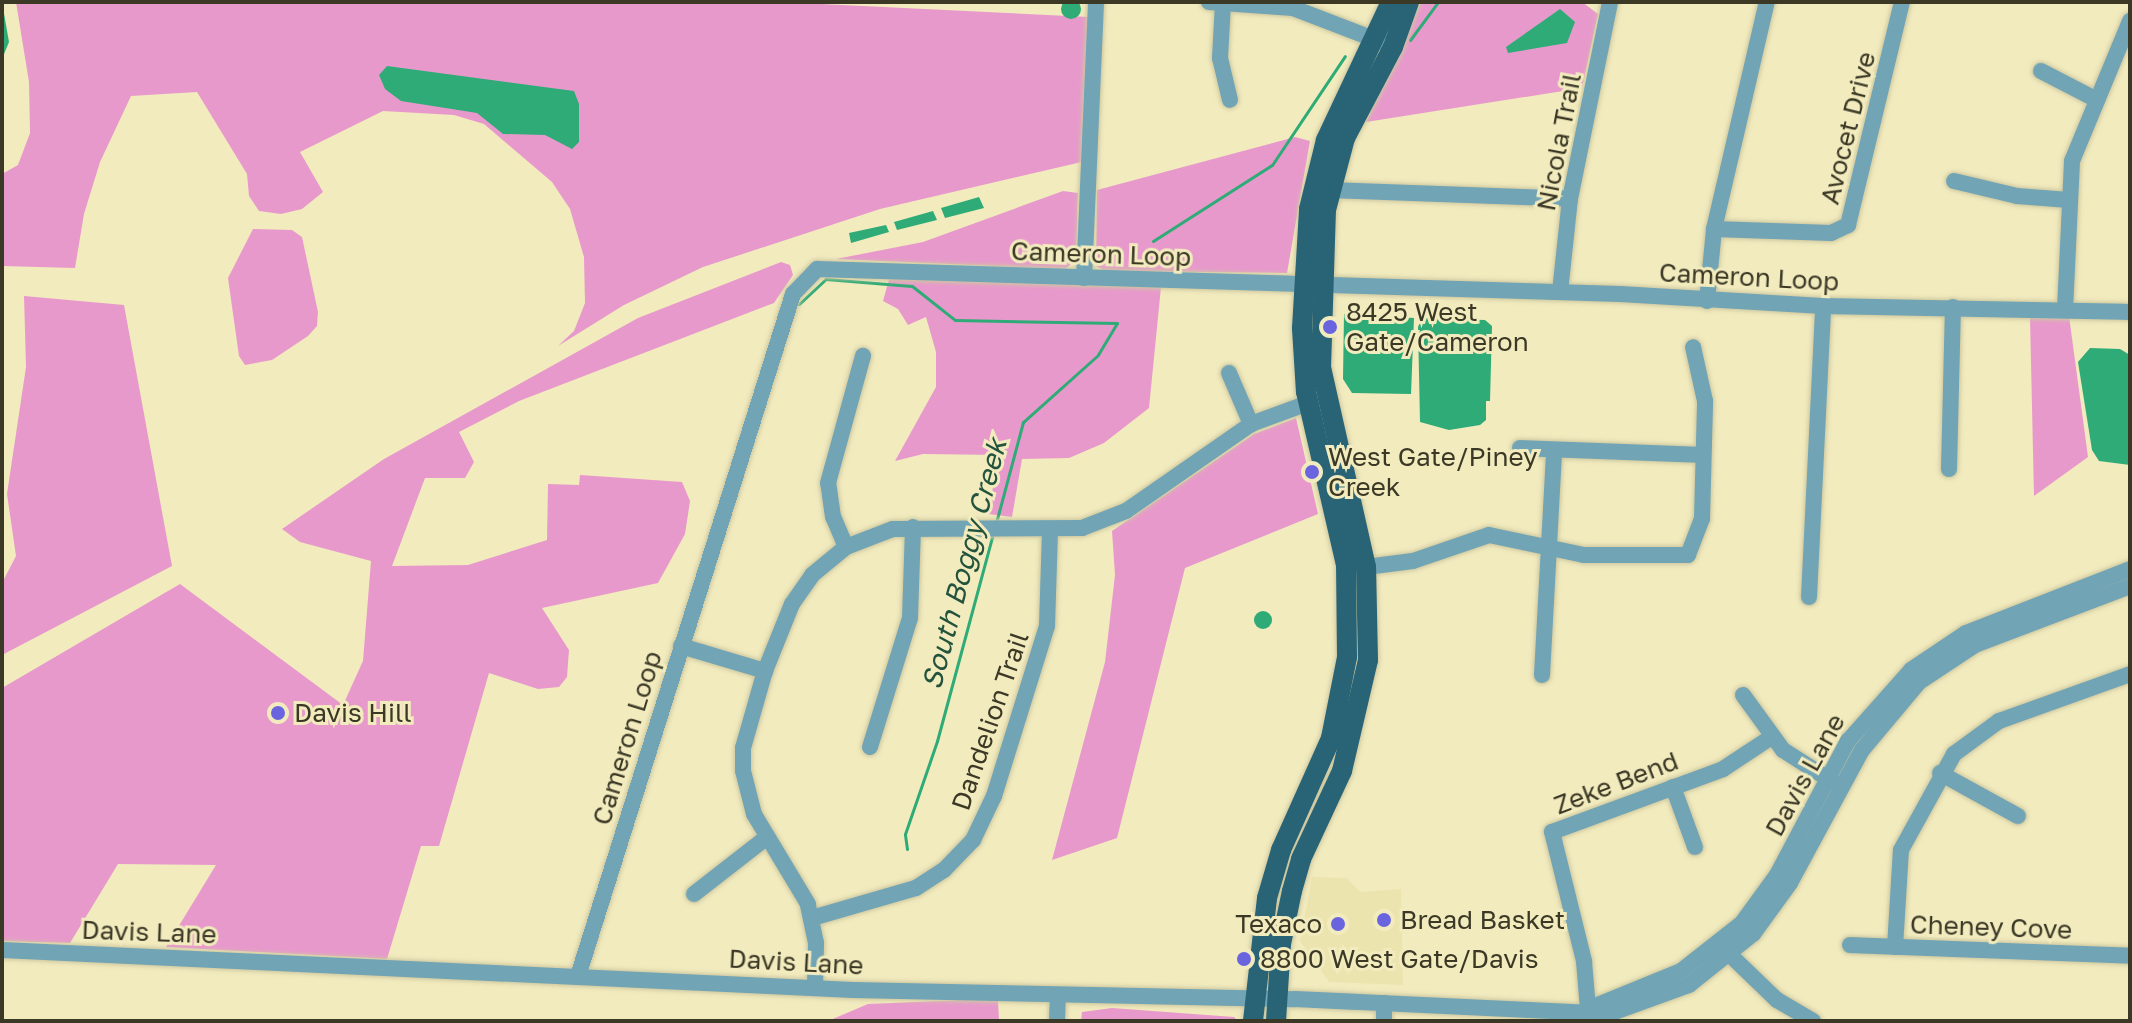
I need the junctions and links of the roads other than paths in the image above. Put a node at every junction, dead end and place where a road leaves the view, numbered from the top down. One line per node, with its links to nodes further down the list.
1 (1096, 2): 19 (street)
2 (1209, 2): 8 (street)
3 (1391, 2): 10 (main road)
4 (1409, 2): 10 (main road)
5 (1610, 2): 16 (street, Nicola Trail)
6 (1767, 2): 18 (street)
7 (1902, 2): 18 (street, Avocet Drive)
8 (1223, 3): 10 (street); 12 (street)
9 (2130, 21): 13 (street)
10 (1384, 43): 15 (main road); 20 (main road)
11 (2041, 71): 13 (street)
12 (1230, 100)
13 (2097, 100): 17 (street)
14 (1954, 181): 17 (street)
15 (1330, 190): 16 (street); 20 (main road)
16 (1570, 199): 21 (street, Nicola Trail)
17 (2069, 200): 25 (street)
18 (1714, 229): 22 (street)
19 (1084, 278): 20 (street, Cameron Loop); 44 (street, Cameron Loop)
20 (1313, 286): 21 (street, Cameron Loop); 30 (main road); 41 (main road)
21 (1560, 292): 22 (street, Cameron Loop)
22 (1707, 301): 23 (street, Cameron Loop)
23 (1823, 306): 24 (street, Cameron Loop); 43 (street)
24 (1953, 307): 25 (street, Cameron Loop); 35 (street)
25 (2065, 310): 26 (street, Cameron Loop)
26 (2130, 312)
27 (1693, 347): 34 (street)
28 (863, 356): 39 (street)
29 (1229, 373): 31 (street)
30 (1308, 403): 31 (street); 41 (main road)
31 (1251, 424): 37 (street)
32 (1520, 448): 33 (street)
33 (1554, 451): 34 (street); 38 (street)
34 (1703, 455): 38 (street)
35 (1949, 469)
36 (913, 527): 37 (street); 39 (street); 50 (street)
37 (1050, 530): 58 (street, Dandelion Trail)
38 (1547, 545): 41 (street); 47 (street)
39 (846, 547): 45 (street)
40 (2130, 569): 52 (street, Davis Lane)
41 (1357, 570): 67 (main road); 68 (main road)
42 (2130, 586): 52 (street, Davis Lane)
43 (1809, 597)
44 (681, 646): 45 (street); 64 (street, Cameron Loop)
45 (765, 671): 55 (street)
46 (2130, 674): 51 (street)
47 (1542, 675)
48 (1743, 695): 49 (street)
49 (1770, 738): 52 (street); 53 (street, Zeke Bend)
50 (870, 747)
51 (1940, 773): 54 (street); 60 (street)
52 (1834, 782): 62 (street, Davis Lane)
53 (1673, 787): 56 (street); 70 (street, Zeke Bend)
54 (2018, 816)
55 (766, 838): 57 (street); 58 (street)
56 (1695, 847)
57 (694, 894)
58 (812, 918): 65 (street)
59 (1850, 945): 60 (street, Cheney Cove)
60 (1895, 947): 63 (street, Cheney Cove)
61 (2, 950): 64 (street, Davis Lane)
62 (1725, 950): 70 (street, Davis Lane); 77 (street)
63 (2130, 956)
64 (579, 973): 65 (street, Davis Lane)
65 (815, 988): 66 (street, Davis Lane)
66 (1064, 997): 67 (street, Davis Lane); 72 (street); 73 (street)
67 (1254, 998): 68 (street, Davis Lane); 74 (main road)
68 (1277, 998): 69 (street, Davis Lane); 75 (main road)
69 (1384, 1003): 71 (street, Davis Lane); 76 (street)
70 (1588, 1009): 71 (street, Davis Lane)
71 (1475, 1014)
72 (1057, 1021)
73 (1067, 1021)
74 (1253, 1021)
75 (1276, 1021)
76 (1384, 1021)
77 (1813, 1021)

